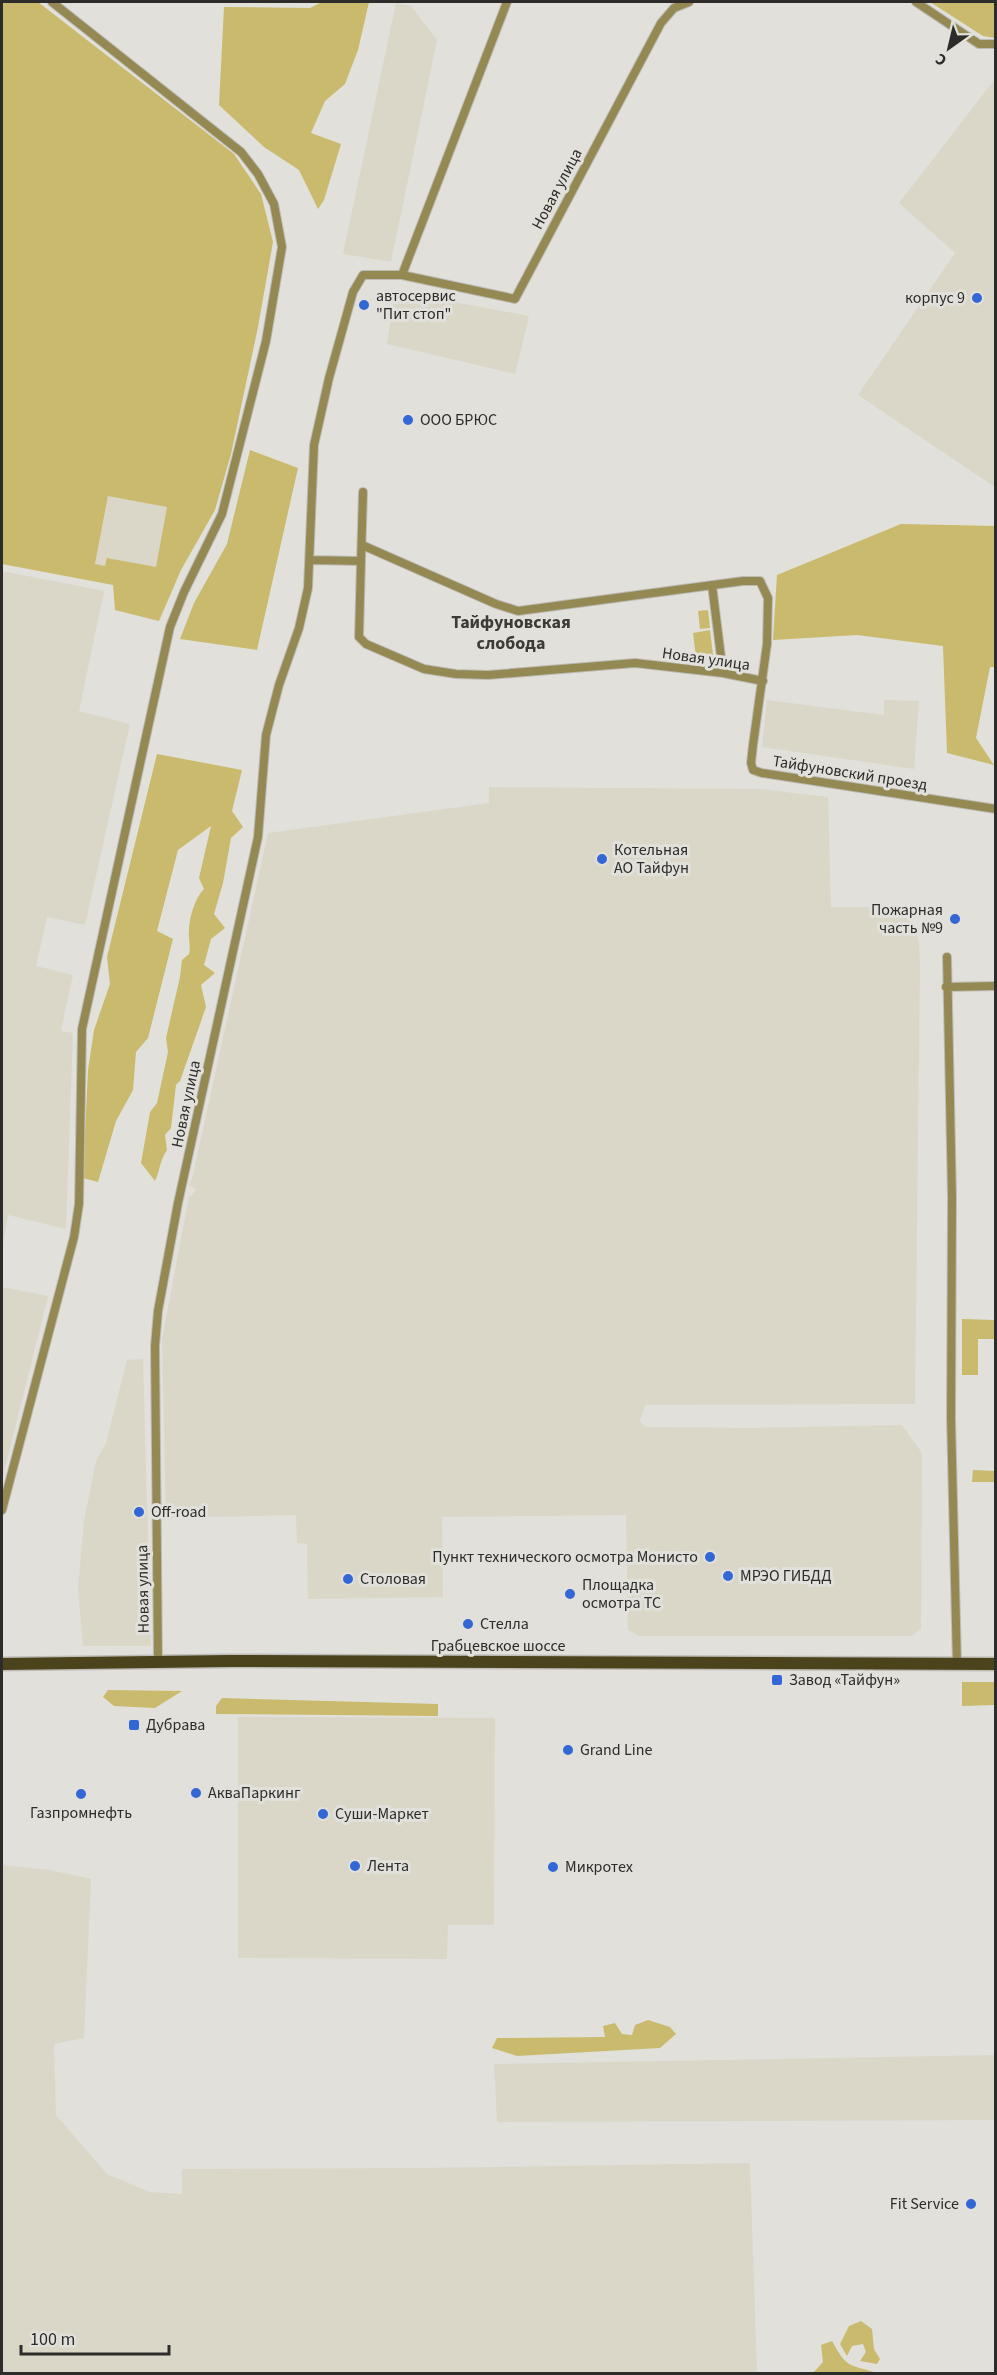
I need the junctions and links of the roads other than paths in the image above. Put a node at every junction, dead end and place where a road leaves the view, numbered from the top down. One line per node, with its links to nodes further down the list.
1 (52, 2): 18 (street)
2 (507, 2): 6 (street)
3 (689, 2): 6 (street, Новая улица)
4 (916, 2): 5 (street)
5 (996, 44)
6 (402, 275): 9 (street, Новая улица)
7 (363, 492): 8 (street, Новая улица)
8 (362, 545): 10 (street, Новая улица); 11 (street, Новая улица)
9 (310, 560): 10 (street); 19 (street, Новая улица)
10 (361, 561): 12 (street, Новая улица)
11 (712, 585): 12 (street); 13 (street, Новая улица)
12 (723, 673): 13 (street, Новая улица)
13 (764, 681): 14 (street, Тайфуновский проезд)
14 (996, 809)
15 (947, 957): 17 (street)
16 (996, 986): 17 (street)
17 (946, 987): 21 (street)
18 (2, 1510)
19 (158, 1662): 20 (main road, Грабцевское шоссе); 21 (main road, Грабцевское шоссе)
20 (2, 1664)
21 (957, 1664): 22 (main road, Грабцевское шоссе)
22 (996, 1664)

